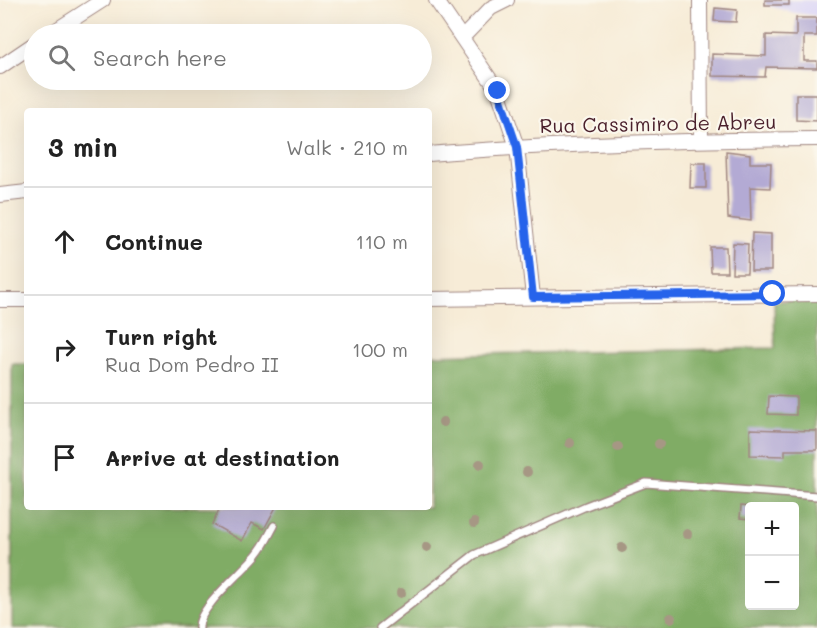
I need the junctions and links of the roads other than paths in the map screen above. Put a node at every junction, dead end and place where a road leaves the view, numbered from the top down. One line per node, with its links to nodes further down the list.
1 (103, 0): 5 (street)
2 (436, 0): 6 (street)
3 (507, 0): 6 (street)
4 (700, 0): 9 (street)
5 (66, 24)
6 (463, 37): 11 (street)
7 (24, 51): 8 (street)
8 (0, 67)
9 (701, 140): 10 (street, Rua Cassimiro de Abreu); 11 (street, Rua Cassimiro de Abreu)
10 (817, 140)
11 (517, 147): 12 (street, Rua Cassimiro de Abreu); 16 (street)
12 (432, 154)
13 (24, 192): 14 (street)
14 (0, 195)
15 (817, 294): 16 (street)
16 (533, 297): 17 (street)
17 (432, 298)
18 (0, 300): 19 (street)
19 (24, 300)
20 (817, 496): 23 (lane)
21 (274, 526): 22 (lane)
22 (199, 628)
23 (380, 628)

